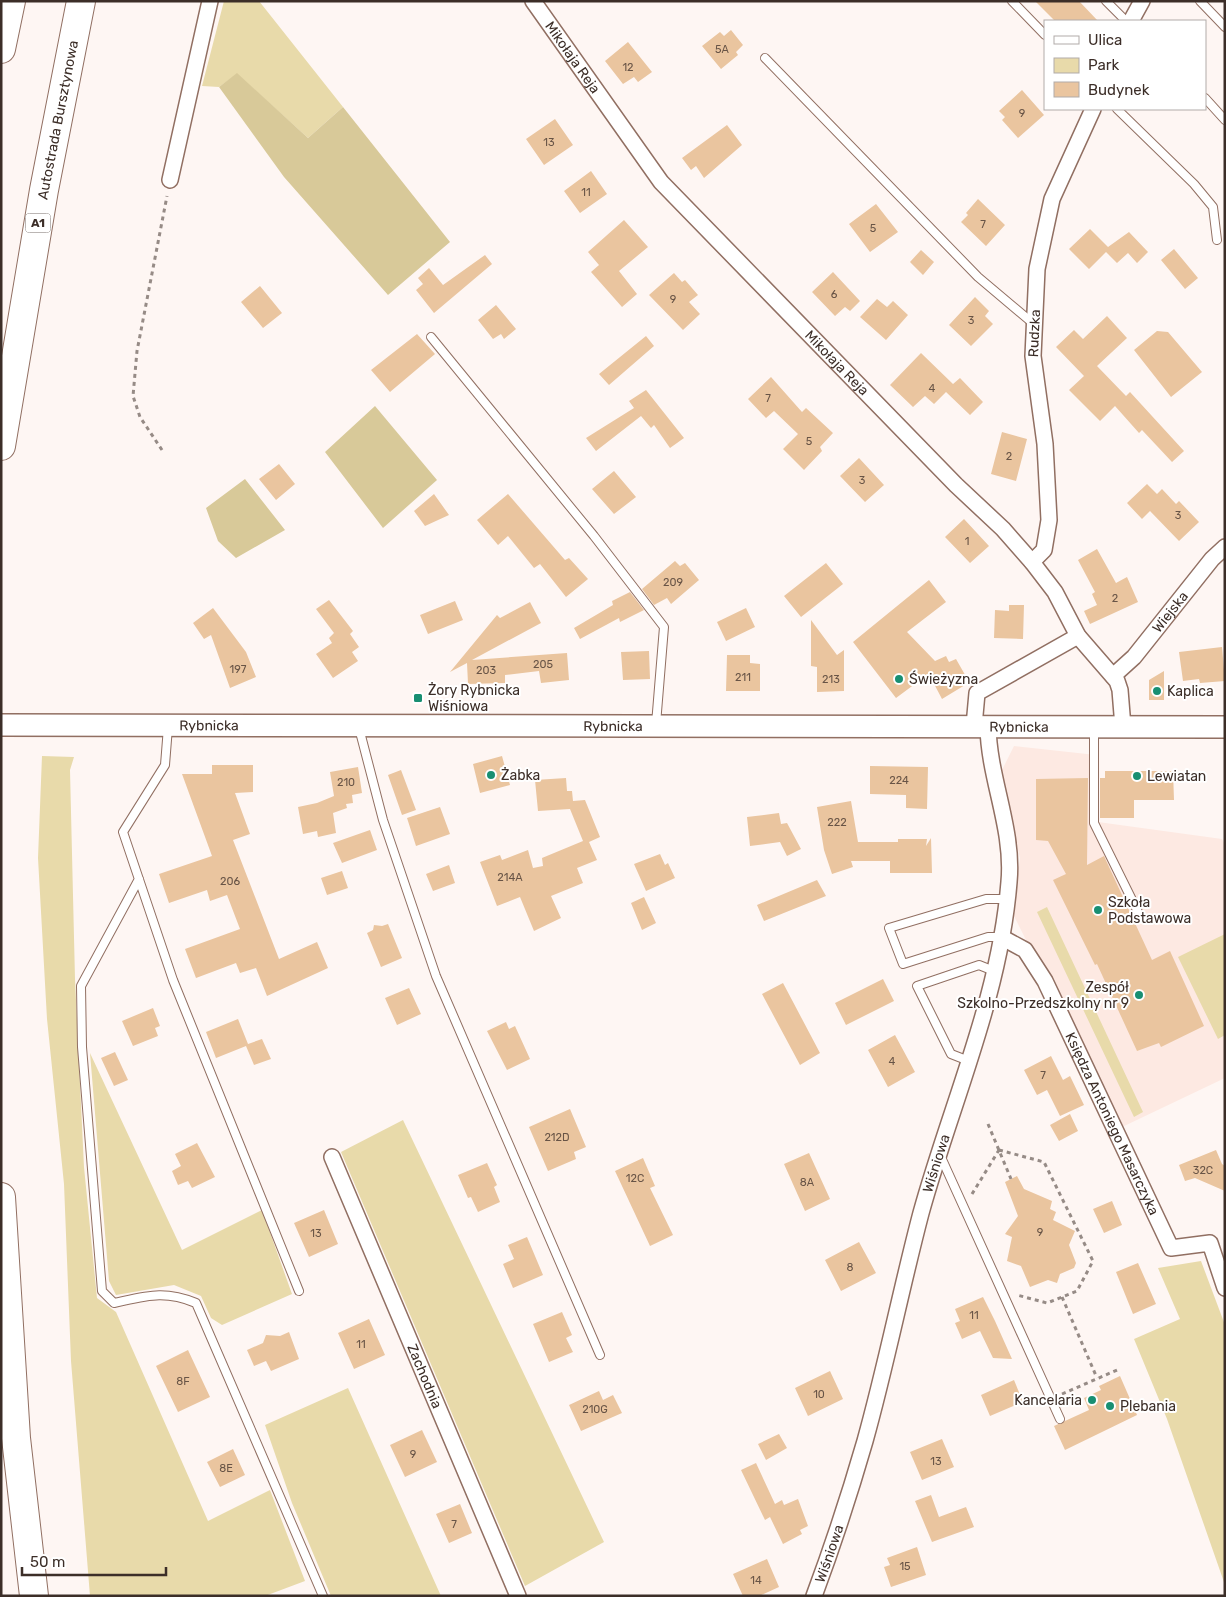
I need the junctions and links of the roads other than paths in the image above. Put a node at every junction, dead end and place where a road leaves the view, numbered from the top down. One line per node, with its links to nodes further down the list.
1 (11, 1): 13 (highway)
2 (81, 1): 23 (highway, Autostrada Bursztynowa / A1)
3 (210, 1): 19 (street)
4 (533, 1): 25 (street, Mikołaja Reja)
5 (1012, 1): 12 (lane)
6 (1106, 1): 9 (lane)
7 (1142, 1): 10 (street)
8 (1200, 1): 11 (lane)
9 (1125, 20)
10 (1132, 20)
11 (1225, 27)
12 (1044, 34)
13 (1, 50)
14 (765, 58): 21 (lane)
15 (1206, 99): 18 (lane)
16 (1093, 110): 21 (street, Rudzka)
17 (1118, 110): 20 (lane)
18 (1225, 120)
19 (170, 180)
20 (1217, 240)
21 (1035, 325): 25 (street, Rudzka)
22 (431, 337): 31 (lane)
23 (1, 446)
24 (1225, 547): 27 (street, Wiejska)
25 (1032, 562): 26 (street, Mikołaja Reja)
26 (1078, 636): 27 (street, Mikołaja Reja); 32 (street, Wiśniowa)
27 (1113, 676): 34 (street, Mikołaja Reja)
28 (1, 725): 29 (street, Rybnicka)
29 (168, 725): 30 (street, Rybnicka); 36 (lane)
30 (359, 726): 31 (street, Rybnicka); 47 (lane)
31 (656, 726): 32 (street, Rybnicka)
32 (981, 726): 33 (street, Rybnicka); 37 (street, Wiśniowa)
33 (1094, 727): 34 (street, Rybnicka); 38 (lane)
34 (1123, 727): 35 (street, Rybnicka)
35 (1225, 727)
36 (139, 879): 46 (lane); 50 (lane)
37 (1007, 899): 39 (street, Wiśniowa); 39 (lane)
38 (1138, 912)
39 (1001, 937): 40 (street, Wiśniowa); 45 (street, Księdza Antoniego Masarczyka)
40 (994, 971): 41 (street, Wiśniowa); 41 (lane)
41 (968, 1061): 42 (street, Wiśniowa)
42 (939, 1153): 48 (lane); 52 (street, Wiśniowa)
43 (332, 1157): 51 (street, Zachodnia)
44 (1, 1197): 49 (highway)
45 (1225, 1288)
46 (299, 1291)
47 (600, 1355)
48 (1060, 1419)
49 (34, 1596)
50 (323, 1596)
51 (518, 1596)
52 (814, 1596)

